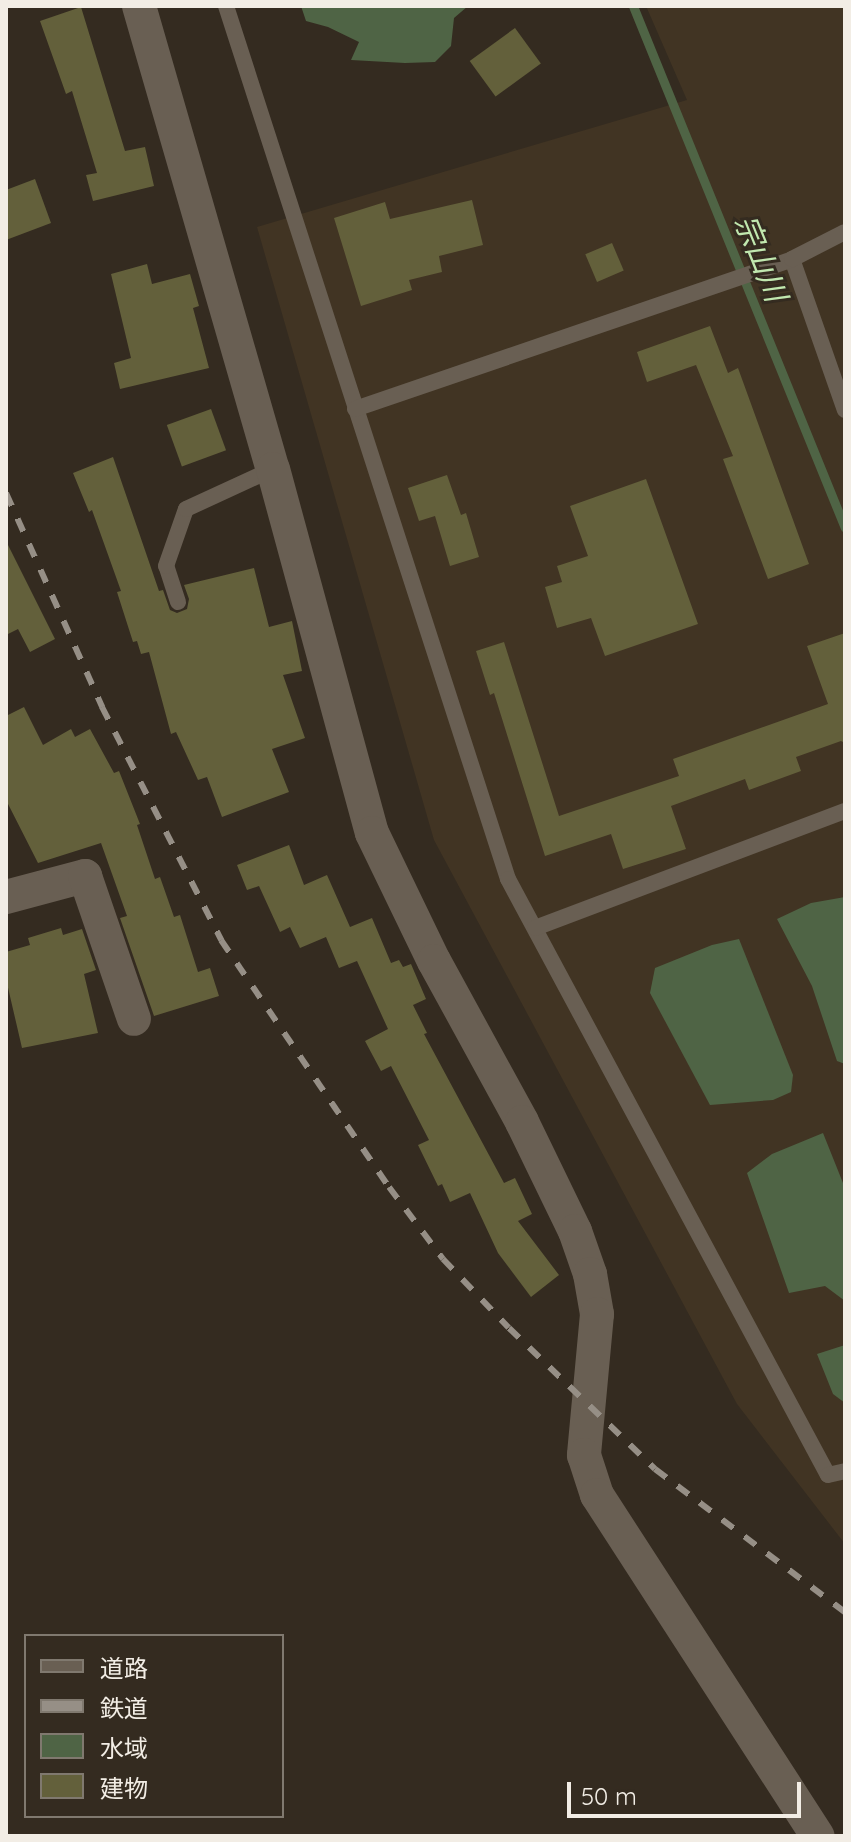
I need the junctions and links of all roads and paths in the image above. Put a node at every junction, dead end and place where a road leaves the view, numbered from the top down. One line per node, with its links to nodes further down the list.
1 (139, 6): 7 (street)
2 (226, 6): 5 (lane)
3 (845, 232): 4 (lane)
4 (792, 259): 5 (lane); 6 (lane)
5 (355, 409): 11 (lane)
6 (845, 410)
7 (273, 469): 8 (lane); 14 (street)
8 (178, 602)
9 (845, 811): 11 (lane)
10 (6, 897): 12 (street)
11 (535, 928): 13 (lane)
12 (134, 1019)
13 (845, 1471)
14 (818, 1836)

